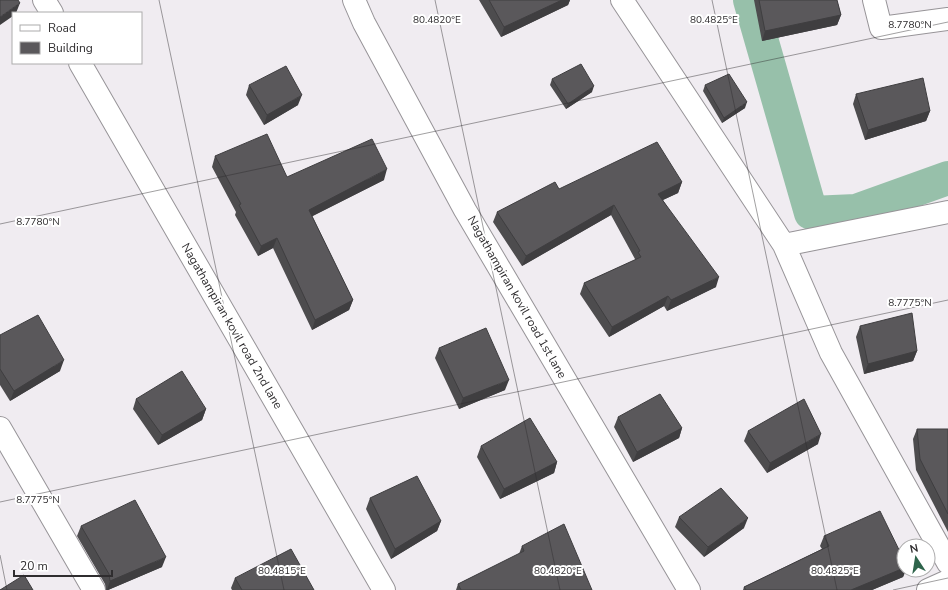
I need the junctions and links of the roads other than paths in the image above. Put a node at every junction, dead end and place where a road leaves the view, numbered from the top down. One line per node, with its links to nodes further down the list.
1 (44, 0): 5 (street)
2 (354, 0): 15 (street, Nagathampiran kovil road 1st lane)
3 (622, 0): 9 (street)
4 (874, 0): 6 (street)
5 (51, 12)
6 (948, 19)
7 (81, 64): 14 (street, Nagathampiran kovil road 2nd lane)
8 (948, 212): 9 (street)
9 (784, 245): 11 (street)
10 (0, 428): 13 (street)
11 (948, 563)
12 (948, 581): 16 (street)
13 (94, 590)
14 (384, 590)
15 (689, 590)
16 (928, 590)

